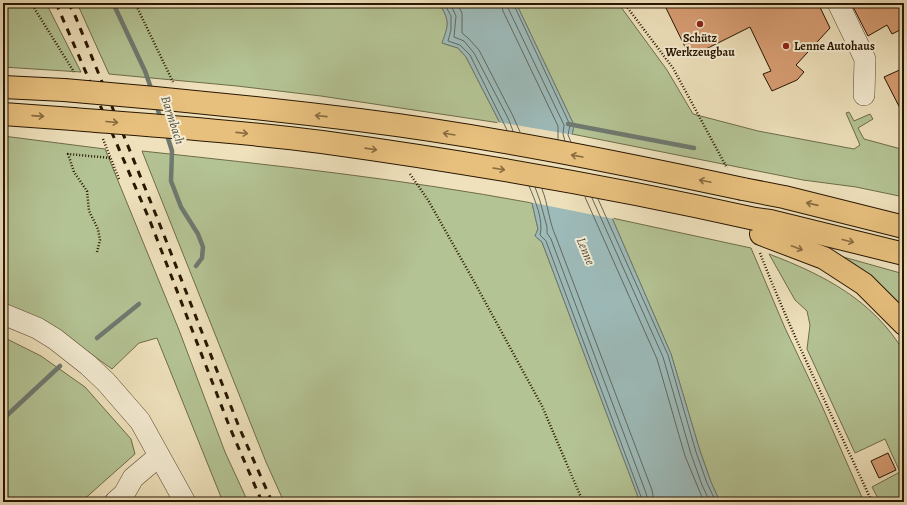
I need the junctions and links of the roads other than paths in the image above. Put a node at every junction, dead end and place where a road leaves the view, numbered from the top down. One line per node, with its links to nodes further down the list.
1 (838, 3): 3 (street)
2 (3, 87): 6 (highway, one-way to 2, bridge)
3 (864, 95)
4 (3, 114): 5 (highway, one-way to 5, bridge)
5 (758, 226): 7 (highway, one-way to 7); 9 (highway, one-way to 9)
6 (904, 227)
7 (904, 254)
8 (3, 314): 10 (street)
9 (904, 324)
10 (159, 456): 11 (street); 12 (street)
11 (115, 502)
12 (185, 502)

